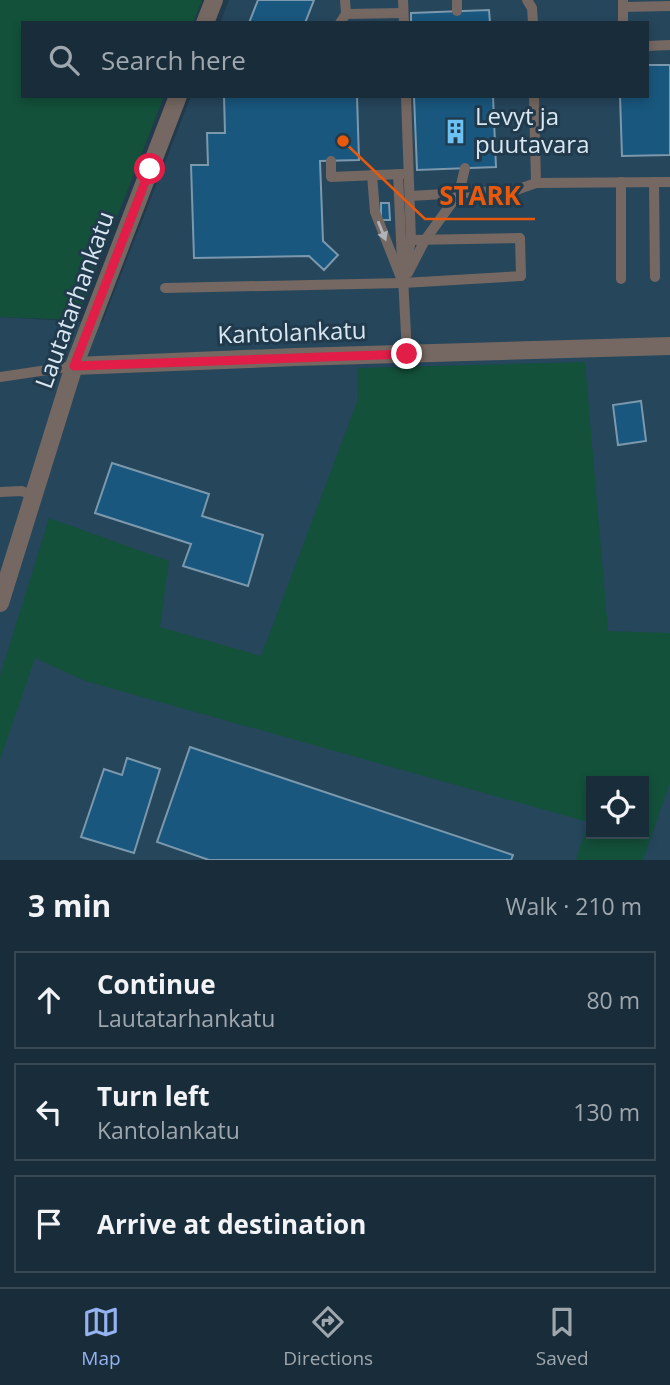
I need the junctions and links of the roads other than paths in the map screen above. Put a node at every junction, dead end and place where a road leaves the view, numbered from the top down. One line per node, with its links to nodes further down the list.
1 (214, 0): 9 (street)
2 (345, 0): 7 (lane)
3 (403, 0): 8 (lane)
4 (527, 0): 10 (lane)
5 (623, 4): 6 (lane)
6 (670, 6)
7 (343, 18): 8 (lane)
8 (403, 18)
9 (206, 21)
10 (533, 21)
11 (670, 45): 12 (lane)
12 (649, 46)
13 (177, 98): 35 (street, Lautatarhankatu)
14 (407, 98): 18 (lane)
15 (534, 98): 24 (lane)
16 (331, 160): 20 (lane)
17 (465, 168): 25 (lane)
18 (410, 173): 19 (lane); 26 (lane)
19 (398, 174): 20 (lane); 31 (lane)
20 (372, 175): 31 (lane, one-way to 31)
21 (670, 181): 23 (lane)
22 (621, 182): 23 (lane); 24 (lane); 30 (lane)
23 (653, 182): 29 (lane)
24 (536, 183): 25 (lane)
25 (459, 193): 26 (lane); 28 (lane)
26 (410, 195): 27 (lane)
27 (411, 240): 28 (lane); 31 (lane)
28 (425, 240): 31 (lane); 31 (lane)
29 (655, 277)
30 (621, 279)
31 (403, 283): 32 (lane); 34 (lane)
32 (164, 288)
33 (670, 346): 34 (street, Kantolankatu)
34 (407, 354): 35 (street, Kantolankatu)
35 (74, 366): 36 (lane, Kantolankatu); 38 (street, Lautatarhankatu)
36 (0, 377)
37 (0, 492): 38 (lane)
38 (33, 496): 39 (street, Lautatarhankatu)
39 (0, 603)

